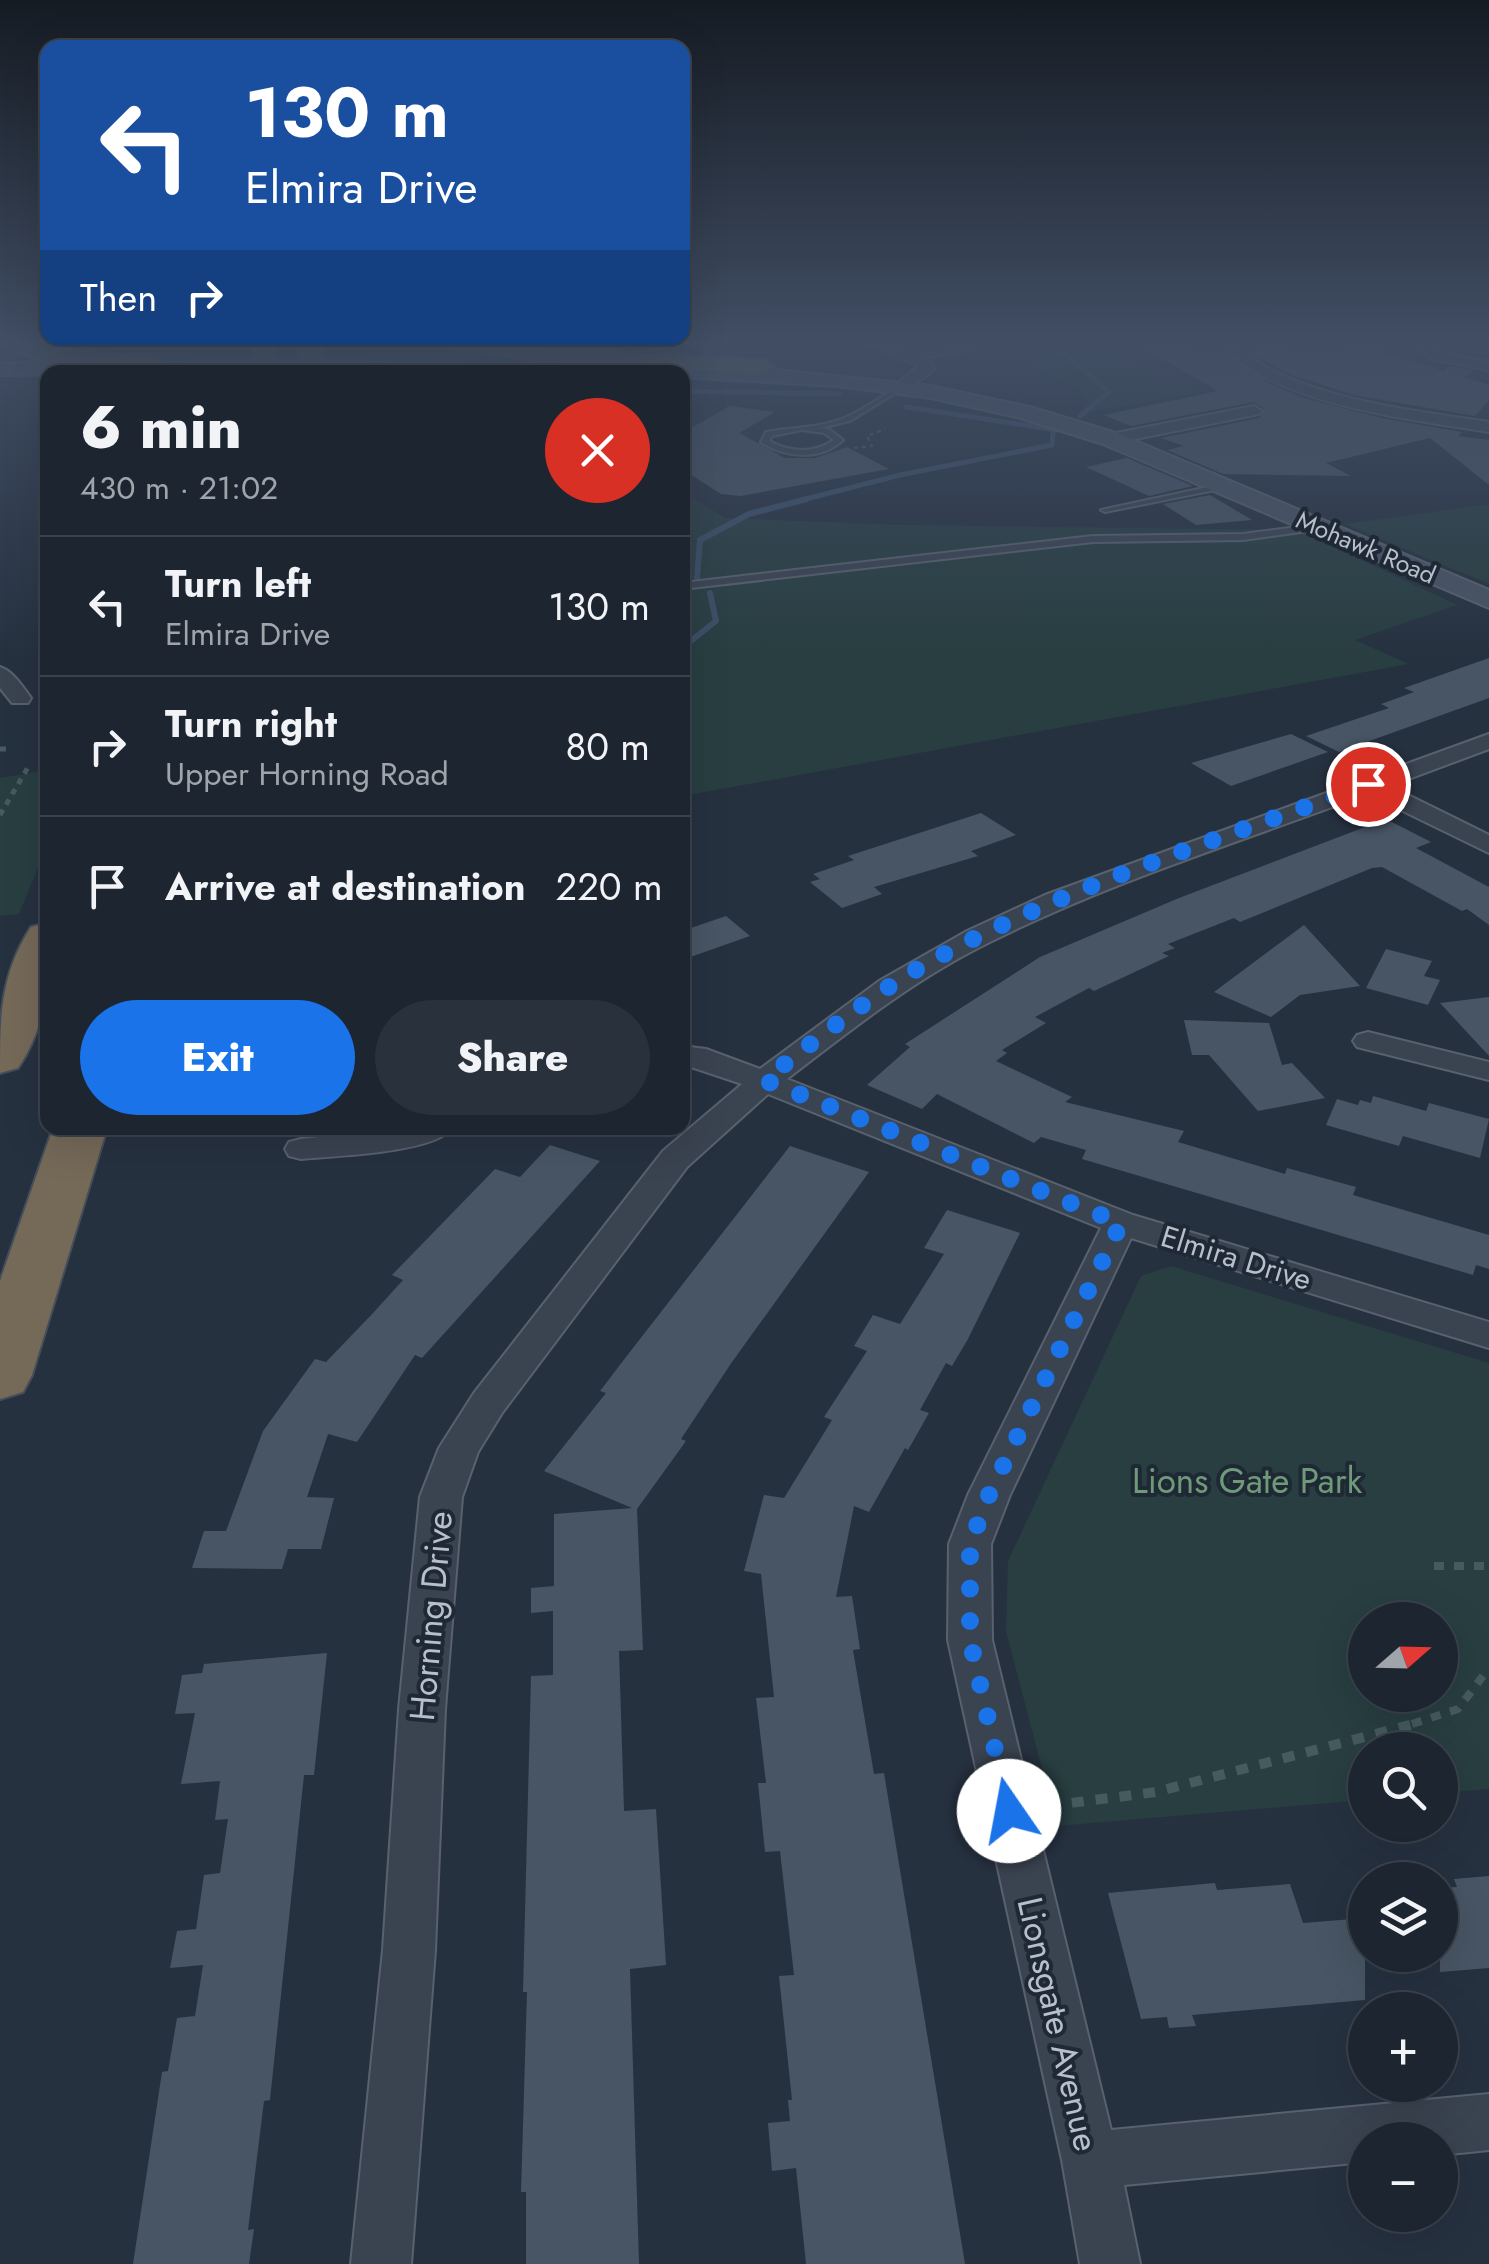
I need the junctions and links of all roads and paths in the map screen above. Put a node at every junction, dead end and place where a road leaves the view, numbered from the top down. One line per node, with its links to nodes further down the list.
1 (773, 446): 2 (lane)
2 (833, 446)
3 (843, 446): 4 (path)
4 (872, 446)
5 (1127, 446): 6 (main road, Mohawk Road)
6 (1222, 486): 7 (lane); 8 (main road, Mohawk Road)
7 (1105, 510)
8 (1320, 526): 9 (lane); 10 (main road, Mohawk Road)
9 (690, 585)
10 (1489, 600)
11 (0, 674): 12 (street)
12 (20, 698)
13 (1489, 742): 15 (street, Horning Drive)
14 (30, 764): 16 (path)
15 (1368, 784): 17 (street); 23 (street, Horning Drive)
16 (0, 814)
17 (1489, 845)
18 (40, 956): 21 (highway)
19 (1368, 1041): 22 (street)
20 (690, 1056): 23 (street, Elmira Drive)
21 (0, 1057)
22 (1489, 1071)
23 (764, 1080): 27 (street, Elmira Drive); 36 (street, Horning Drive)
24 (78, 1135): 29 (highway)
25 (414, 1135): 26 (street)
26 (301, 1149)
27 (1121, 1223): 28 (street, Elmira Drive); 33 (street, Lionsgate Avenue)
28 (1489, 1336)
29 (0, 1376)
30 (1434, 1566): 31 (path)
31 (1489, 1566)
32 (1489, 1668): 33 (path)
33 (1009, 1811): 35 (street, Lionsgate Avenue)
34 (1489, 2122): 35 (street)
35 (1090, 2160): 37 (street, Lionsgate Avenue)
36 (381, 2264)
37 (1110, 2264)

